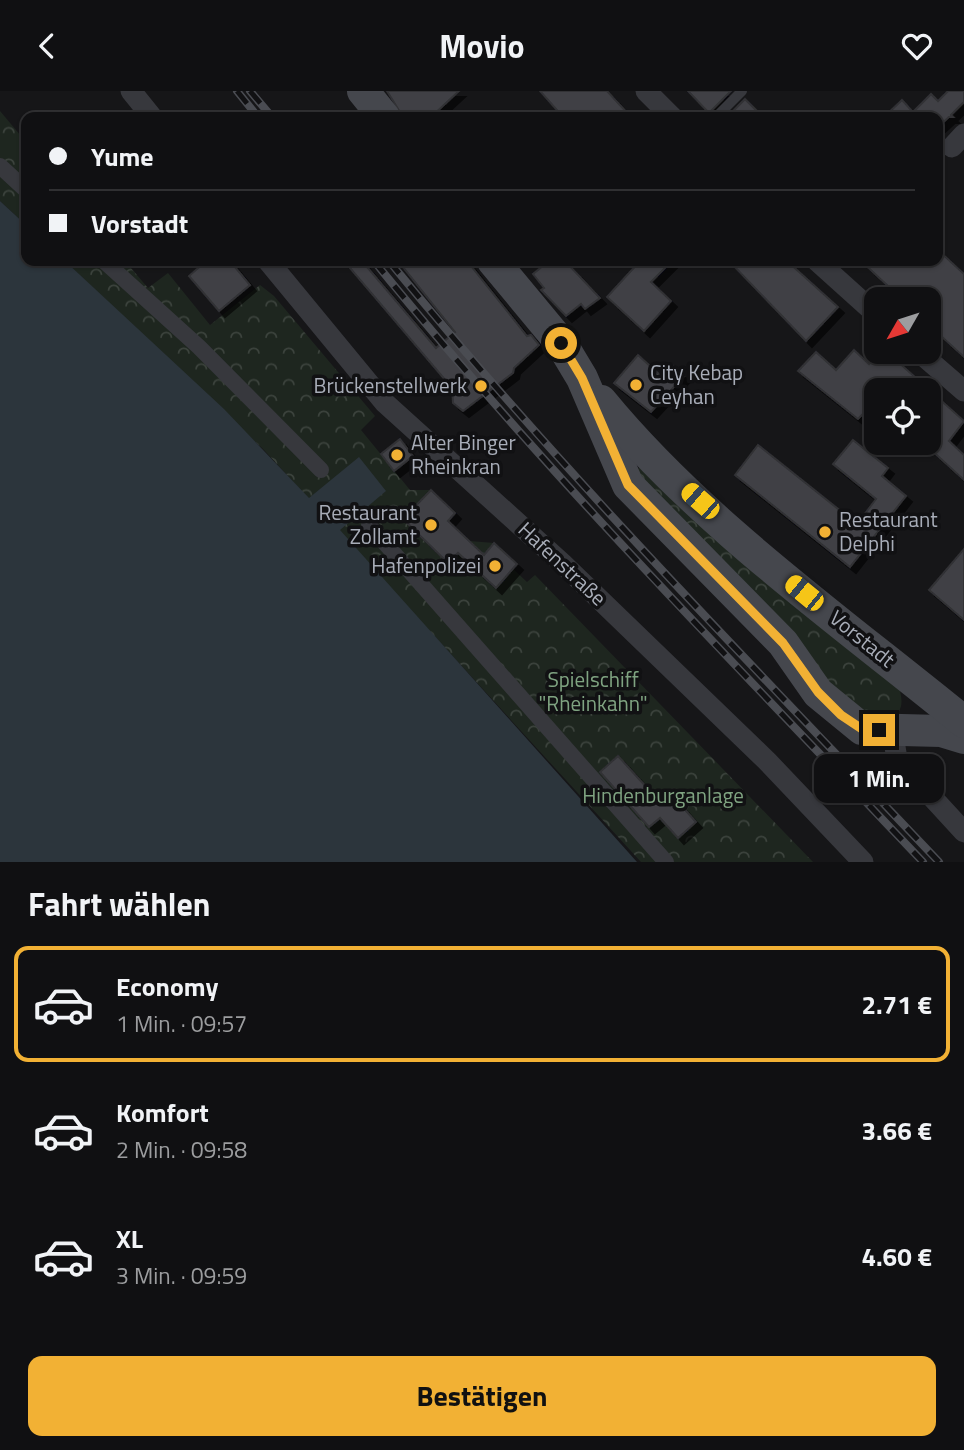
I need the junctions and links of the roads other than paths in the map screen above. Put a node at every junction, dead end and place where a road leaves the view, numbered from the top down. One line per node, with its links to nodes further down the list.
1 (131, 91): 4 (street)
2 (363, 91): 5 (main road)
3 (742, 91): 6 (lane)
4 (148, 112)
5 (380, 112)
6 (721, 112)
7 (0, 166): 8 (street)
8 (21, 185)
9 (110, 266): 18 (street)
10 (272, 266): 27 (street, Hafenstraße)
11 (499, 266): 15 (main road, Vorstadt)
12 (840, 268): 13 (street)
13 (864, 298)
14 (933, 364): 16 (street)
15 (582, 378): 17 (main road, Vorstadt); 19 (main road, Vorstadt)
16 (964, 391)
17 (651, 458): 19 (main road); 21 (main road, Vorstadt)
18 (321, 470)
19 (628, 485): 23 (main road, Vorstadt)
20 (369, 525): 26 (street)
21 (906, 674): 22 (main road, Vorstadt); 23 (main road)
22 (964, 722)
23 (897, 731): 24 (main road, Vorstadt); 25 (street)
24 (964, 738)
25 (964, 832)
26 (666, 862)
27 (863, 862)

